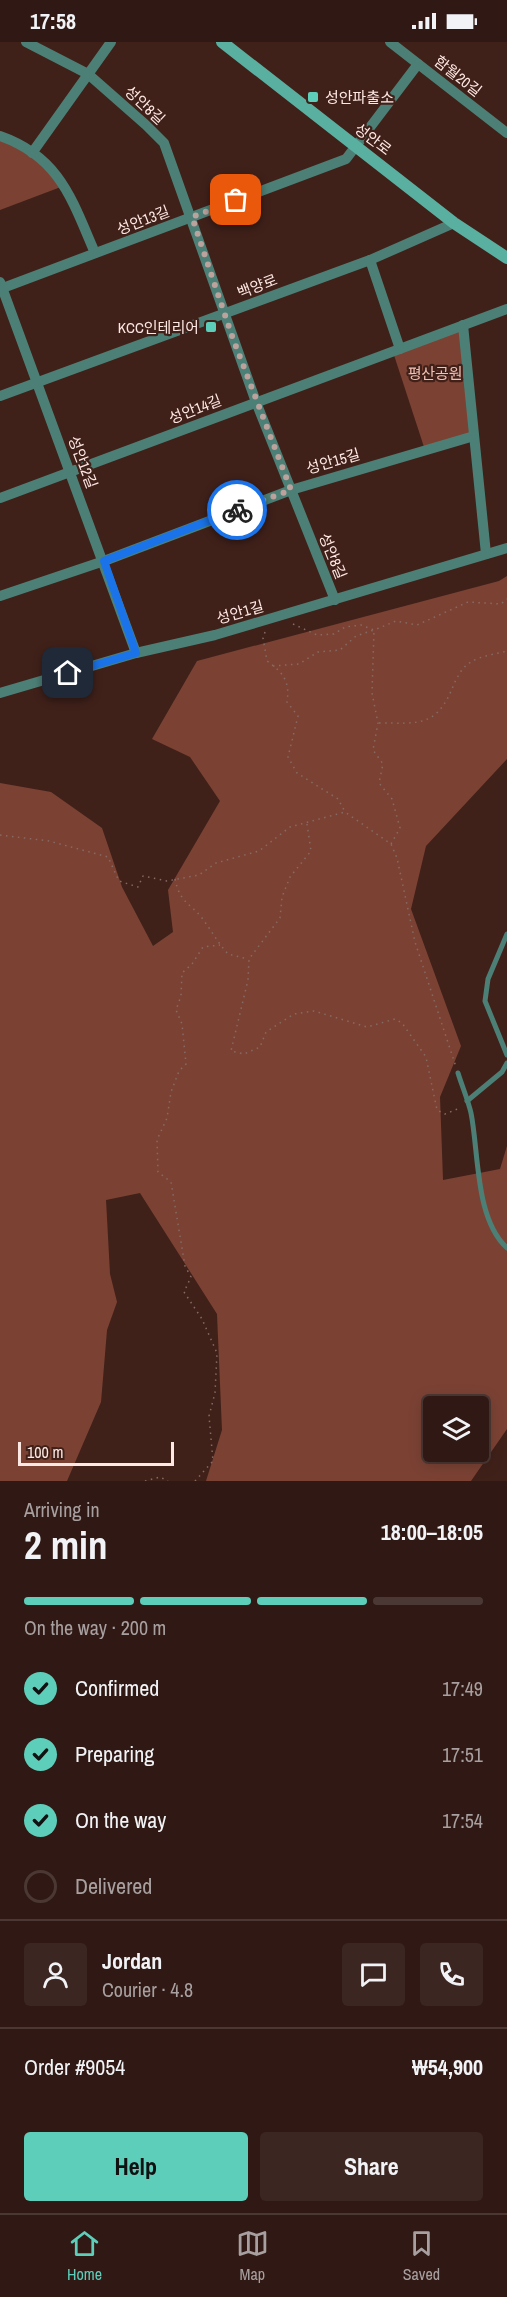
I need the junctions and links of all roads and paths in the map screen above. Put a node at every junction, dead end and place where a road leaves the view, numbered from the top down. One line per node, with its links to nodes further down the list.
1 (26, 42): 6 (street, 성안8길)
2 (111, 42): 6 (street)
3 (222, 42): 9 (street, 성안로)
4 (390, 42): 5 (street, 함월20길)
5 (418, 64): 7 (street, 함월20길); 9 (street, 성안13길)
6 (88, 74): 10 (street); 11 (street, 성안8길)
7 (507, 133)
8 (0, 136): 10 (street)
9 (358, 146): 11 (street, 성안13길); 12 (street, 성안로)
10 (32, 153): 13 (street)
11 (192, 217): 13 (street, 성안13길); 18 (street, 성안8길)
12 (454, 223): 14 (street, 성안로); 15 (street, 백양로)
13 (95, 253): 16 (street, 성안13길)
14 (507, 258)
15 (370, 260): 18 (street, 백양로); 20 (street)
16 (1, 286): 21 (street, 성안12길)
17 (507, 309): 19 (street, 성안14길)
18 (225, 314): 21 (street, 백양로); 23 (street, 성안8길)
19 (463, 325): 20 (street, 성안14길); 24 (street)
20 (400, 349): 23 (street, 성안14길)
21 (36, 381): 22 (street, 백양로); 25 (street, 성안12길)
22 (0, 396)
23 (256, 402): 25 (street, 성안14길); 26 (street, 성안8길)
24 (474, 436): 26 (street, 성안15길); 29 (street)
25 (71, 471): 27 (street, 성안14길); 30 (street, 성안12길)
26 (291, 490): 30 (street, 성안15길); 33 (street, 성안8길)
27 (0, 498)
28 (507, 548): 29 (street, 성안1길)
29 (486, 554): 33 (street, 성안1길)
30 (104, 561): 31 (street, 성안15길); 38 (street, 성안12길)
31 (0, 596)
32 (507, 599): 36 (path)
33 (334, 600): 34 (street, 성안1길)
34 (270, 619): 38 (street, 성안1길); 39 (path)
35 (285, 624): 36 (path)
36 (374, 630): 39 (path); 41 (path)
37 (507, 651): 41 (path)
38 (136, 653): 40 (street, 성안1길)
39 (273, 666): 42 (path)
40 (0, 693)
41 (378, 723): 45 (path)
42 (345, 812): 43 (path); 45 (path)
43 (307, 823): 46 (path); 49 (path)
44 (0, 835): 46 (path)
45 (391, 844): 52 (path)
46 (175, 879): 48 (path)
47 (507, 934): 50 (lane)
48 (220, 945): 49 (path); 57 (path)
49 (249, 959): 53 (path)
50 (507, 1055)
51 (507, 1063): 53 (lane)
52 (458, 1073): 53 (lane)
53 (467, 1103): 54 (lane)
54 (507, 1248)
55 (145, 1481): 56 (path)
56 (168, 1481)
57 (195, 1481)

